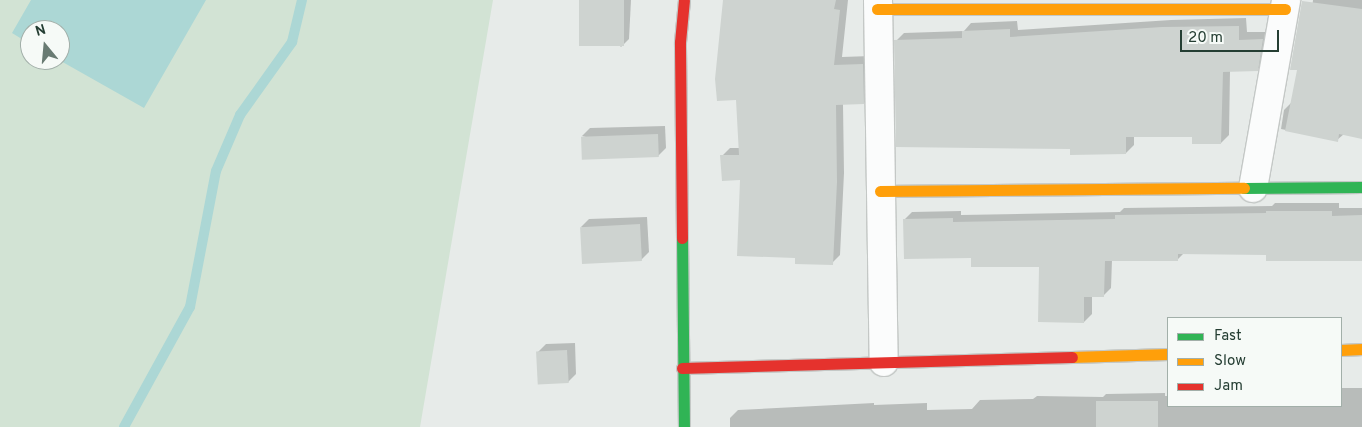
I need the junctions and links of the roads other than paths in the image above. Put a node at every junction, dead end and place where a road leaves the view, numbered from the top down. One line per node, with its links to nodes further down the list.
1 (684, 0): 11 (street)
2 (877, 4): 3 (street); 6 (street)
3 (1285, 5): 5 (street)
4 (1362, 187): 5 (street)
5 (1253, 188): 6 (street)
6 (880, 191): 10 (street)
7 (1362, 349): 8 (street)
8 (1342, 350)
9 (1167, 354): 10 (street)
10 (884, 362): 11 (street)
11 (682, 368): 12 (street)
12 (684, 427)

